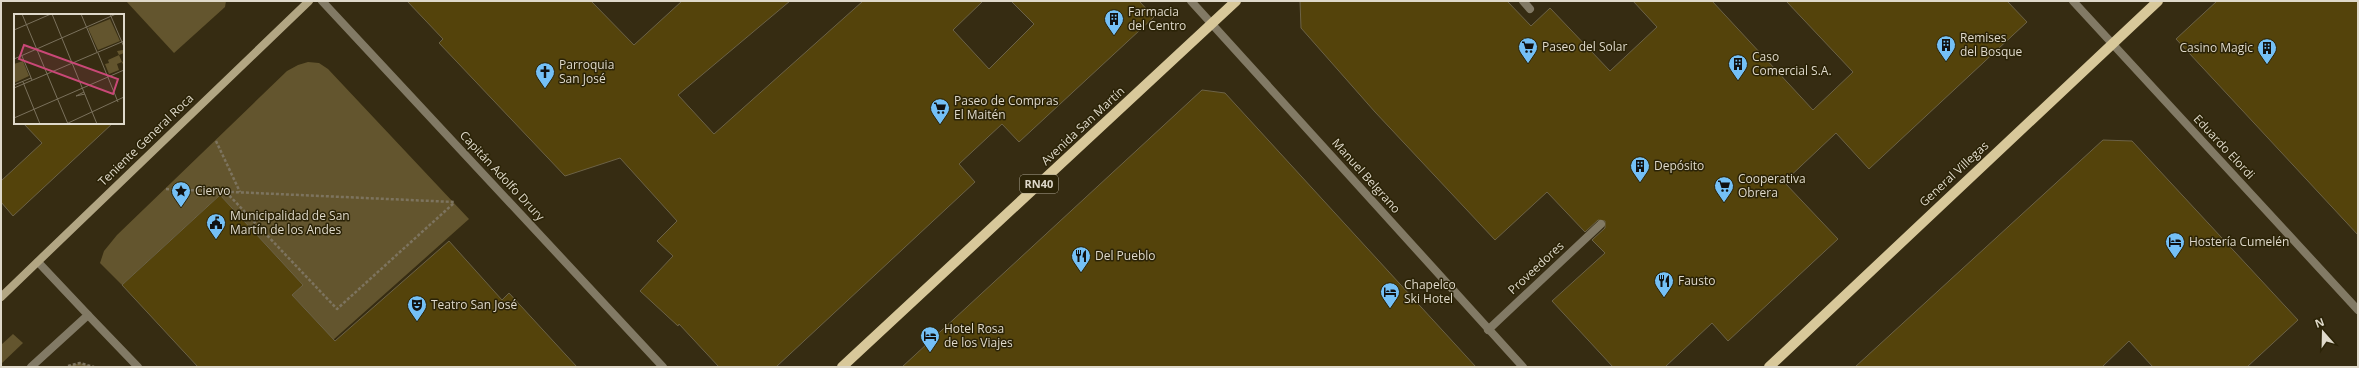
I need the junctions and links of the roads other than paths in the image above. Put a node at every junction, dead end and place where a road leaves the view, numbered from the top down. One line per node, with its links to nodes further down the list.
1 (309, 1): 12 (main road, Teniente General Roca)
2 (322, 1): 19 (street, Capitán Adolfo Drury)
3 (1191, 1): 9 (street, Manuel Belgrano)
4 (1236, 1): 9 (main road, Avenida San Martín / RN40)
5 (1523, 1): 8 (street)
6 (2073, 1): 10 (street, Eduardo Elordi)
7 (2158, 1): 10 (main road, General Villegas)
8 (1530, 9)
9 (1212, 24): 16 (street, Manuel Belgrano); 20 (main road, Avenida San Martín / RN40)
10 (2112, 44): 14 (street, Eduardo Elordi); 22 (main road, General Villegas)
11 (1601, 224): 16 (street, Proveedores)
12 (38, 262): 13 (main road, Teniente General Roca); 15 (street)
13 (1, 297)
14 (2358, 310)
15 (88, 316): 17 (street); 18 (street)
16 (1488, 330): 21 (street, Manuel Belgrano)
17 (31, 367)
18 (138, 367)
19 (663, 367)
20 (842, 367)
21 (1523, 367)
22 (1769, 367)

